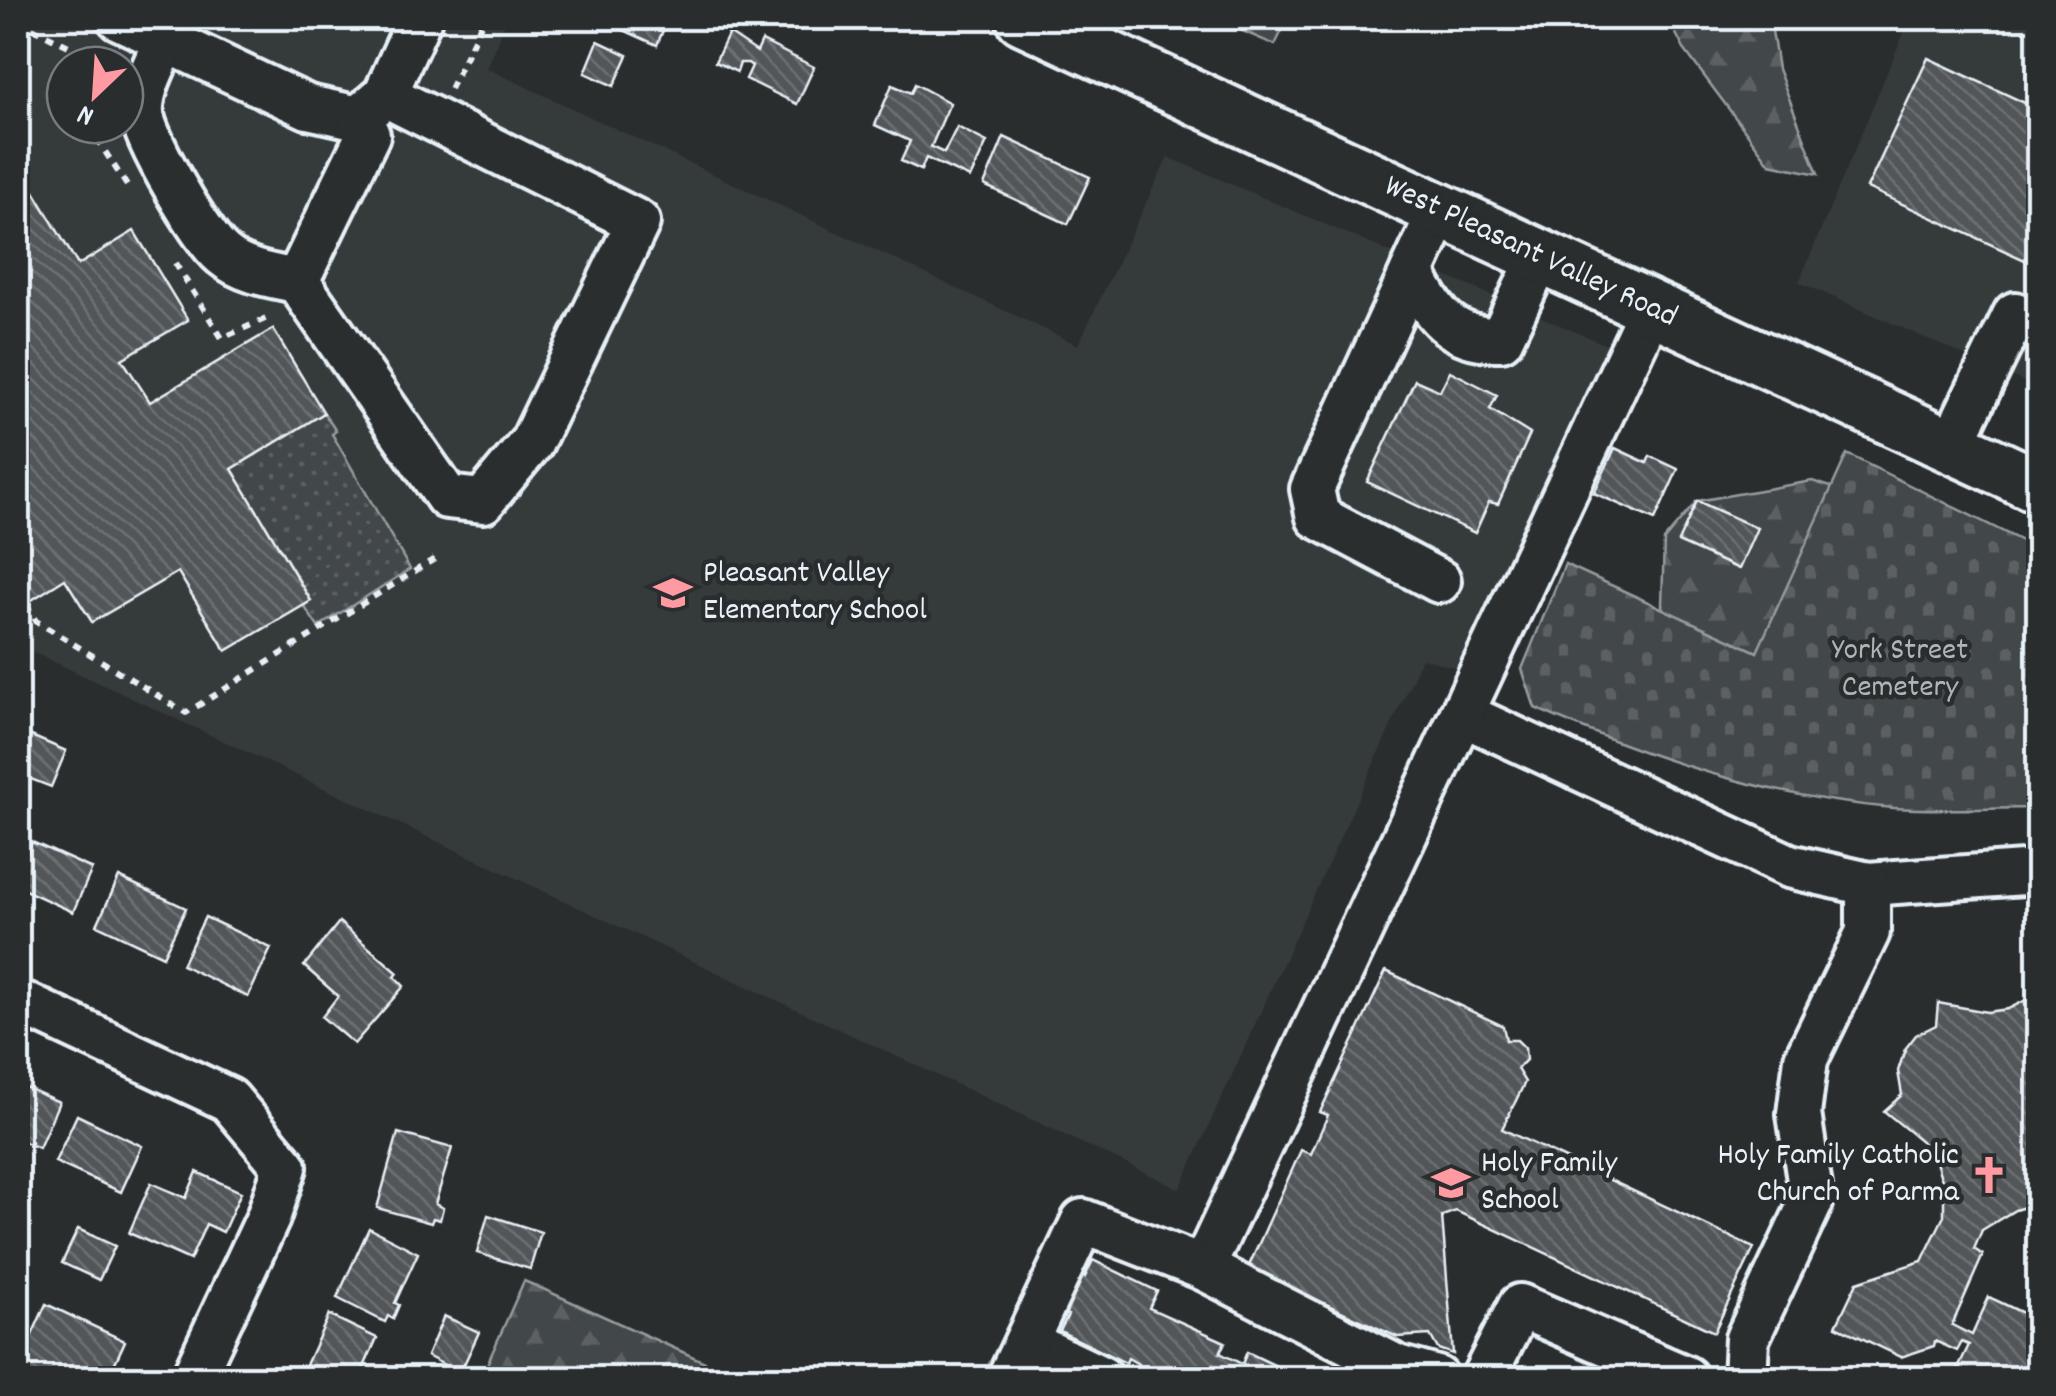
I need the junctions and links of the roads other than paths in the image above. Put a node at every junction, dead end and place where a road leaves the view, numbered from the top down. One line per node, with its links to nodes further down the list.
1 (119, 18): 4 (street)
2 (420, 18): 5 (street)
3 (1023, 18): 6 (main road, West Pleasant Valley Road)
4 (166, 40): 5 (street); 9 (street)
5 (372, 106): 9 (street); 9 (street)
6 (1440, 211): 7 (main road, West Pleasant Valley Road); 8 (street)
7 (1540, 257): 8 (street); 10 (main road, West Pleasant Valley Road)
8 (1412, 272): 14 (street)
9 (296, 281)
10 (1652, 309): 12 (main road, West Pleasant Valley Road); 15 (street)
11 (2038, 324): 12 (street)
12 (1950, 448): 13 (main road, West Pleasant Valley Road)
13 (2038, 486)
14 (1439, 581)
15 (1462, 714): 17 (street); 19 (street)
16 (2038, 872): 17 (street)
17 (1868, 884): 26 (street)
18 (18, 1001): 22 (street)
19 (1203, 1268): 20 (street); 21 (street)
20 (1017, 1360): 23 (street)
21 (1408, 1375)
22 (193, 1378)
23 (1101, 1378)
24 (1483, 1378): 25 (street)
25 (1686, 1378)
26 (1745, 1378)

